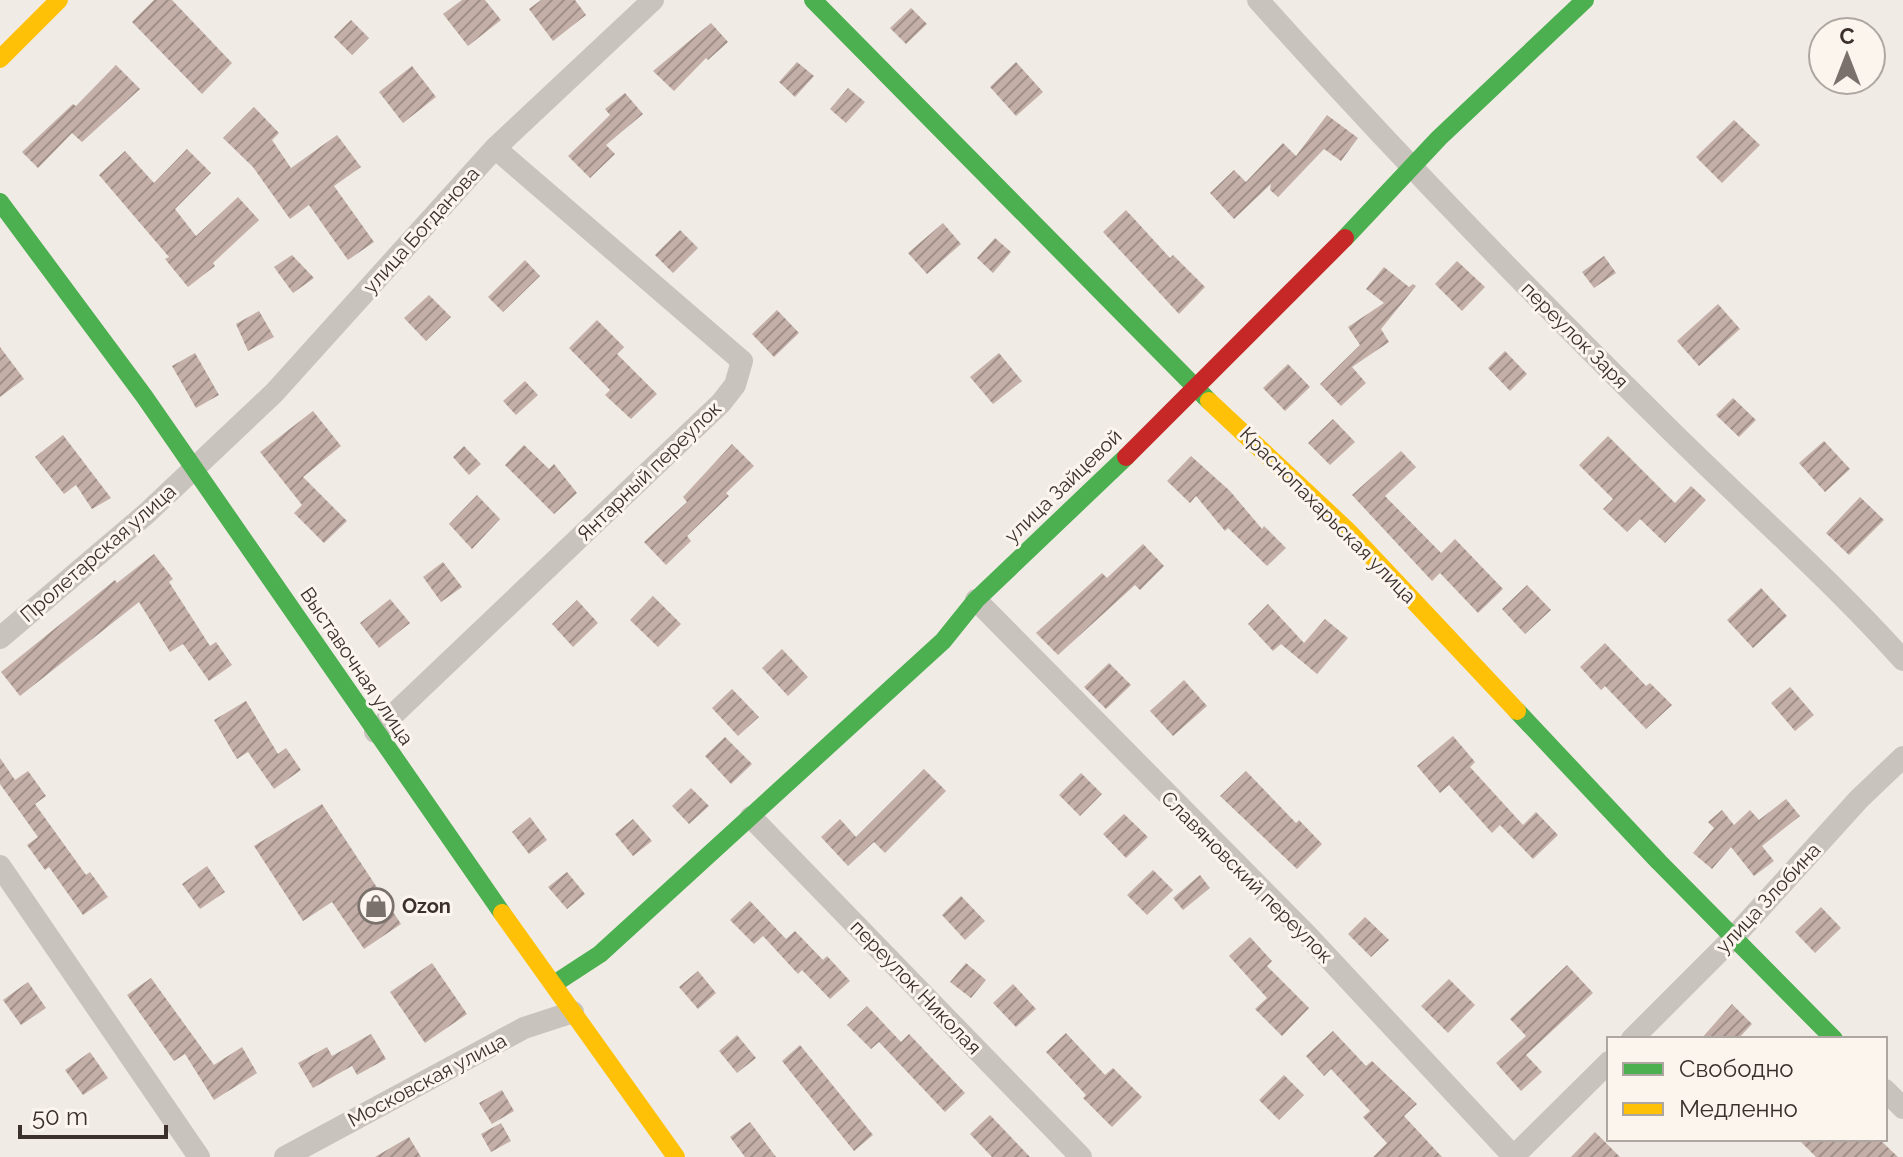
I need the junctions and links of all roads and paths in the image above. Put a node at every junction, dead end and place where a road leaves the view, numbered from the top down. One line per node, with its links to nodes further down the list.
1 (59, 0): 6 (street)
2 (653, 0): 7 (street, улица Богданова)
3 (813, 0): 10 (street, Краснопахарьская улица)
4 (1258, 0): 8 (street, переулок Заря)
5 (1585, 0): 8 (street, улица Зайцевой)
6 (0, 59)
7 (495, 148): 11 (street, улица Богданова); 15 (street, Янтарный переулок)
8 (1410, 169): 10 (street, улица Зайцевой); 14 (street, переулок Заря)
9 (0, 202): 11 (street, Выставочная улица)
10 (1196, 390): 12 (street, улица Зайцевой); 19 (street, Краснопахарьская улица)
11 (195, 466): 13 (street, Пролетарская улица); 15 (street, Выставочная улица)
12 (976, 600): 17 (street, улица Зайцевой); 31 (street, Славяновский переулок)
13 (0, 638)
14 (1903, 660)
15 (375, 732): 20 (street, Выставочная улица)
16 (1903, 757): 19 (street, улица Злобина)
17 (751, 817): 20 (street, улица Зайцевой); 30 (street, переулок Николая)
18 (0, 866): 27 (street)
19 (1733, 938): 22 (street, улица Злобина); 23 (street, Краснопахарьская улица)
20 (554, 984): 21 (street, Выставочная улица)
21 (573, 1012): 28 (street, Московская улица); 29 (street, Выставочная улица)
22 (1634, 1037)
23 (1832, 1037)
24 (1607, 1064): 31 (street)
25 (1887, 1092): 26 (street)
26 (1903, 1108)
27 (199, 1157)
28 (285, 1157)
29 (676, 1157)
30 (1081, 1157)
31 (1514, 1157)

